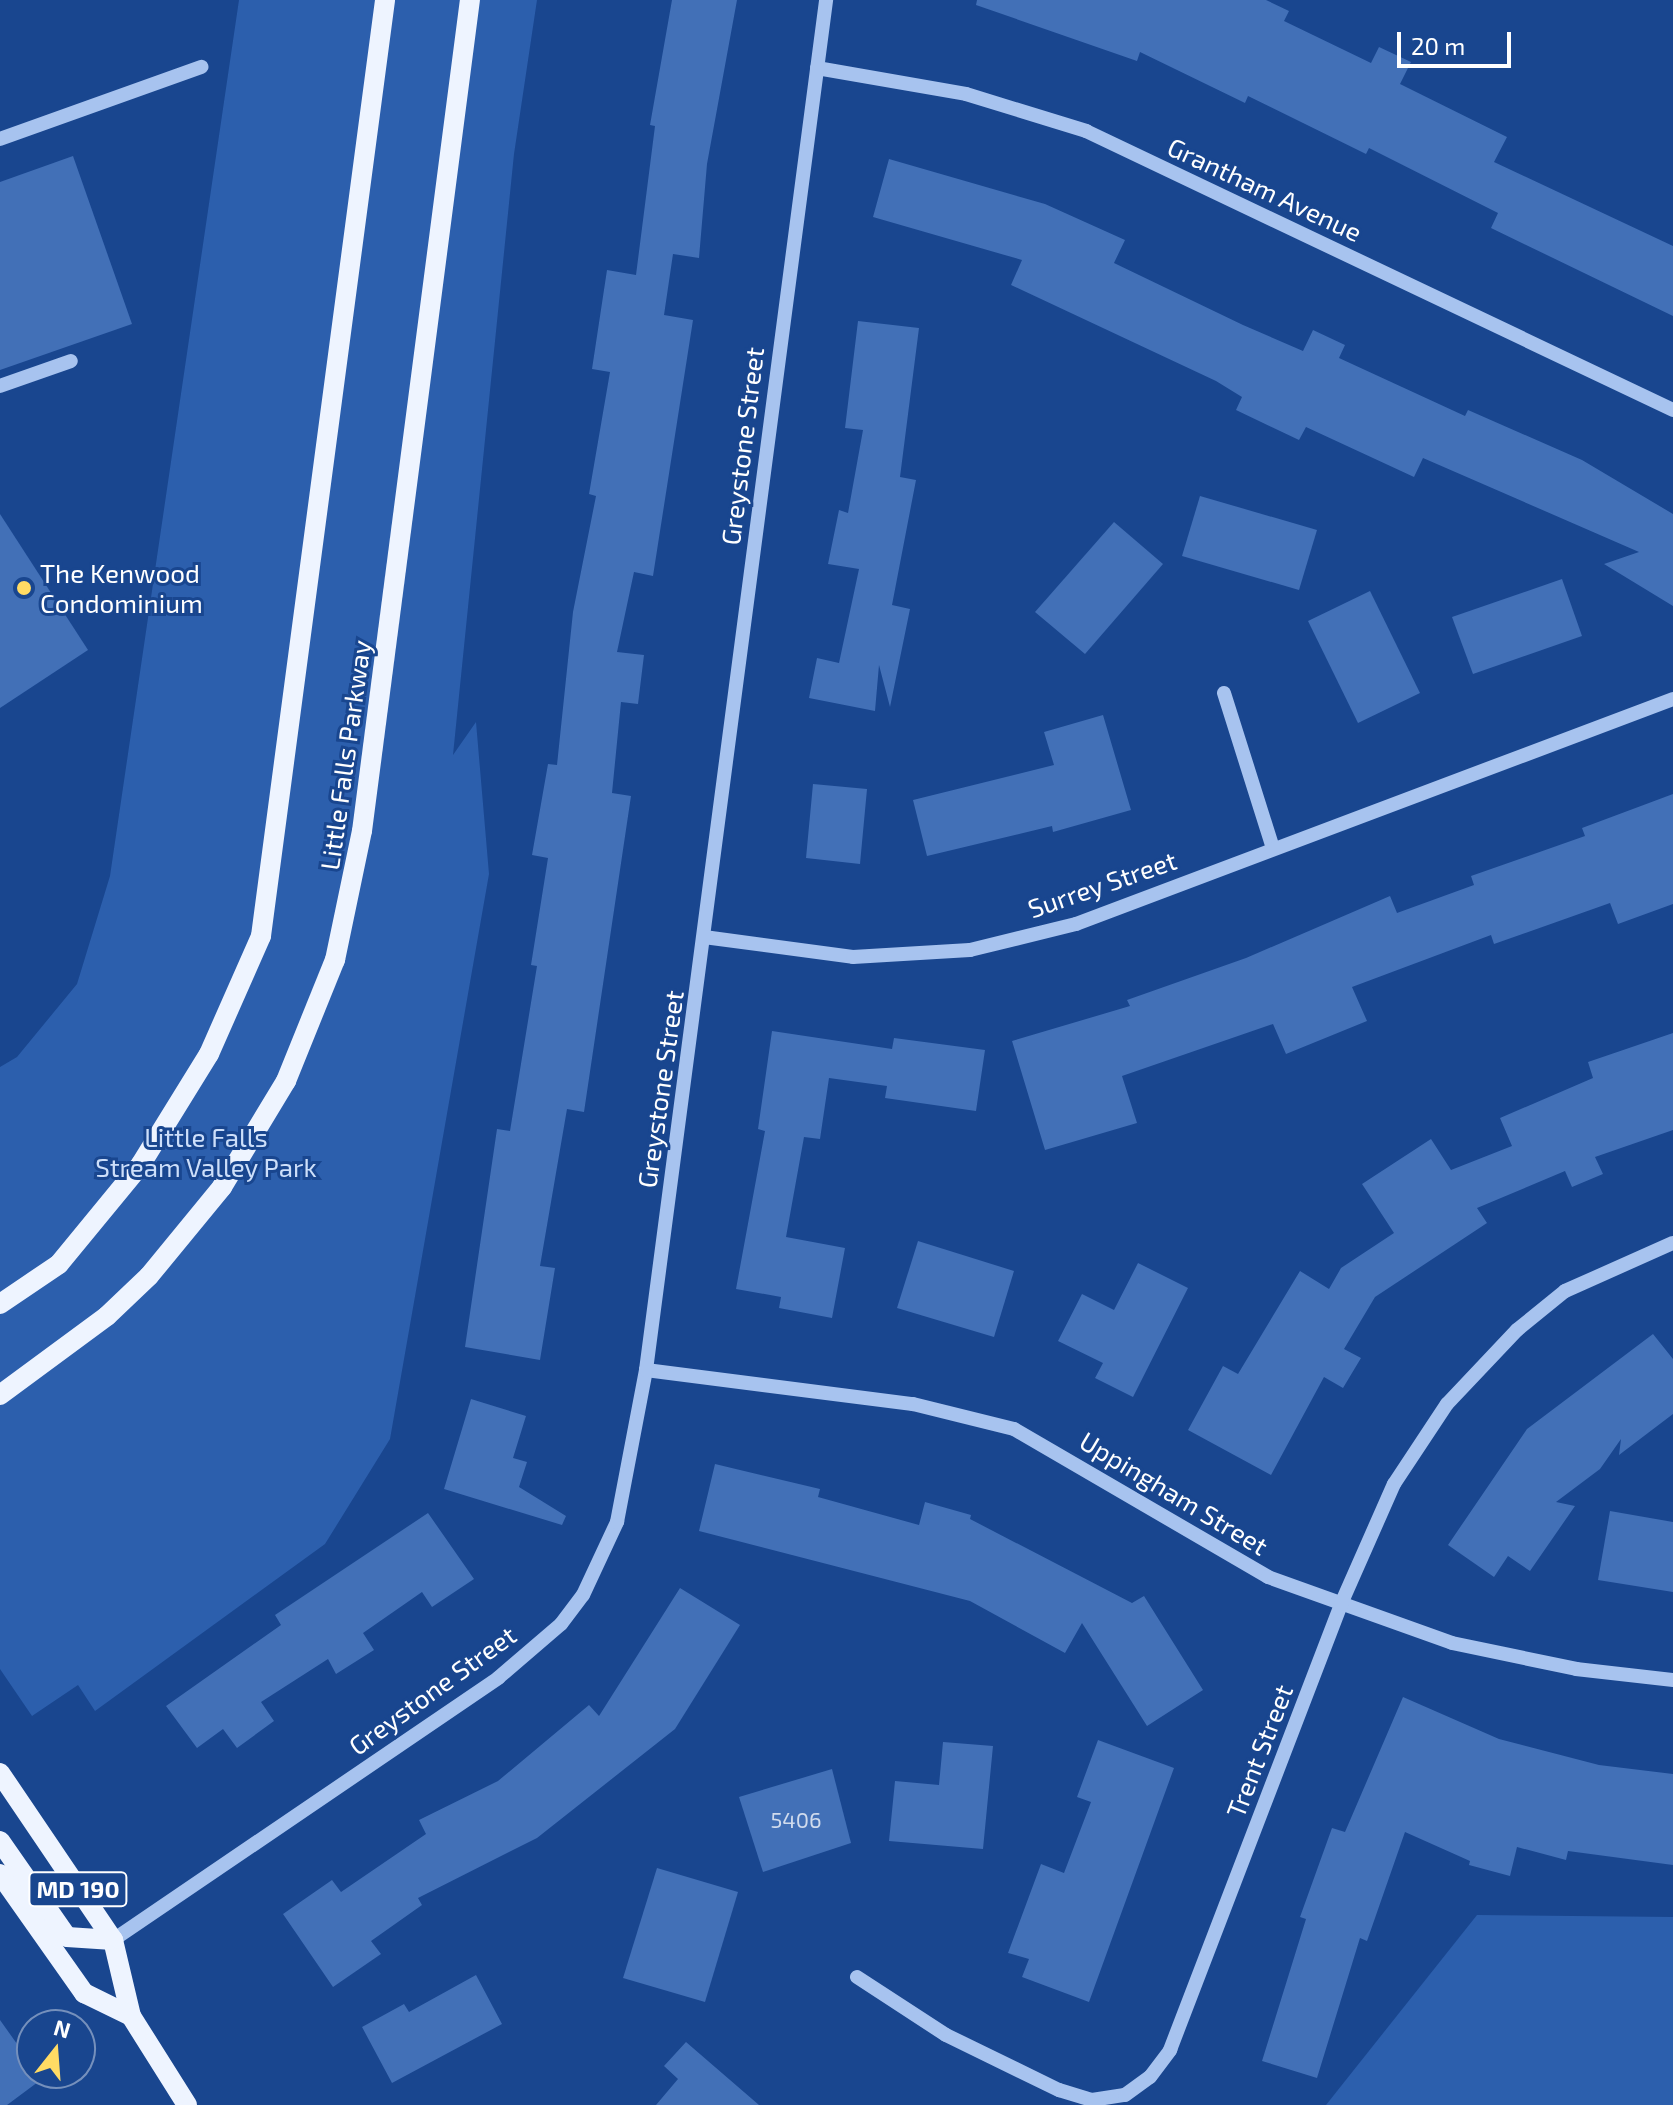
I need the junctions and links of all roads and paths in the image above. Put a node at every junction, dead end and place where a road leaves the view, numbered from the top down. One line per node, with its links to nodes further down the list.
1 (385, 0): 15 (main road)
2 (470, 0): 17 (main road, Little Falls Parkway)
3 (826, 0): 5 (street, Greystone Street)
4 (201, 67): 6 (street)
5 (817, 68): 9 (street, Grantham Avenue); 13 (street, Greystone Street)
6 (0, 139)
7 (71, 361): 8 (street)
8 (0, 386)
9 (1673, 410)
10 (1224, 693): 12 (street)
11 (1673, 699): 12 (street, Surrey Street)
12 (1273, 848): 13 (street, Surrey Street)
13 (704, 937): 16 (street, Greystone Street)
14 (1673, 1243): 18 (street, Trent Street)
15 (0, 1304)
16 (646, 1370): 18 (street, Uppingham Street); 23 (street, Greystone Street)
17 (0, 1395)
18 (1341, 1604): 19 (street, Uppingham Street); 24 (street, Trent Street)
19 (1673, 1680)
20 (0, 1773): 23 (main road, MD 190)
21 (0, 1841): 23 (main road)
22 (0, 1874): 25 (main road, MD 190)
23 (113, 1940): 25 (main road, MD 190)
24 (857, 1977)
25 (131, 2016): 26 (main road, MD 190)
26 (187, 2105)

